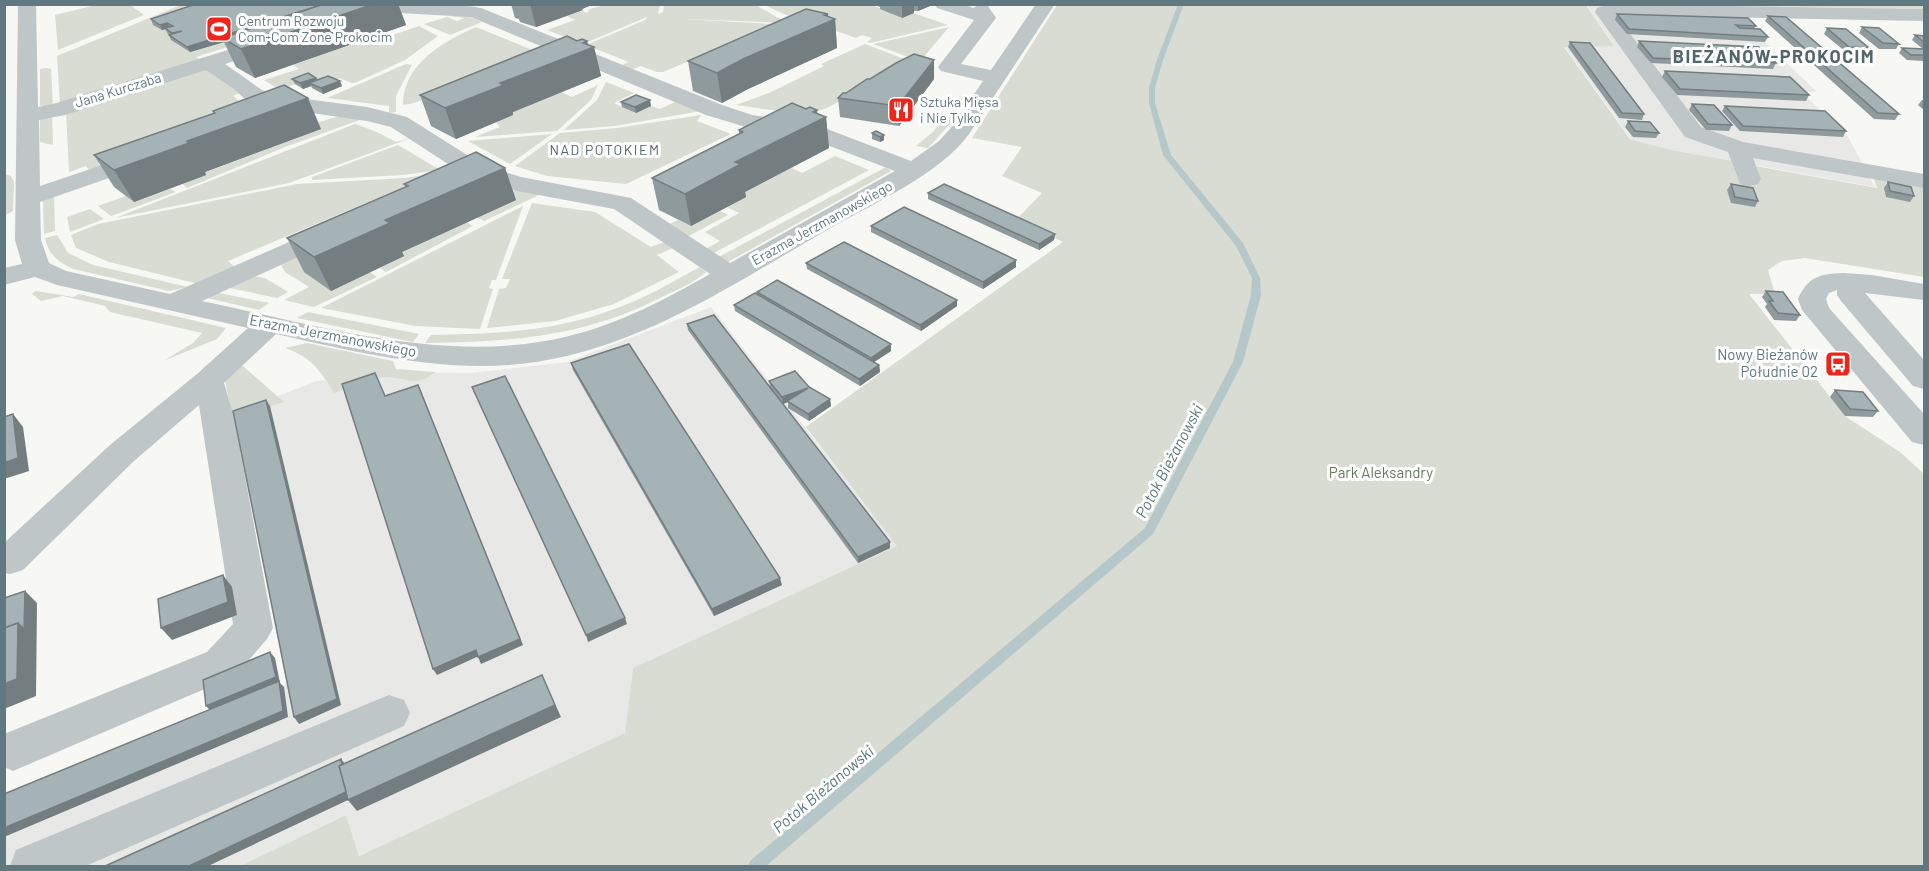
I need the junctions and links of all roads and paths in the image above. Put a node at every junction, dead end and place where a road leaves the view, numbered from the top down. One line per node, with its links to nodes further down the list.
1 (944, 4): 10 (street)
2 (1046, 4): 10 (street, Erazma Jerzmanowskiego)
3 (1730, 8): 5 (street); 14 (street)
4 (27, 11): 6 (street); 12 (street)
5 (1924, 15)
6 (4, 21)
7 (333, 22): 18 (street, Erazma Jerzmanowskiego)
8 (288, 37): 9 (street, Jana Kurczaba)
9 (208, 62): 11 (street); 12 (street, Jana Kurczaba)
10 (996, 78): 18 (street, Erazma Jerzmanowskiego)
11 (293, 104): 13 (street); 17 (street)
12 (28, 115): 16 (street)
13 (251, 119)
14 (1738, 148): 19 (street); 20 (street)
15 (162, 151): 22 (street)
16 (16, 163): 22 (street)
17 (474, 170): 21 (street); 25 (street)
18 (914, 171): 25 (street, Erazma Jerzmanowskiego)
19 (1749, 178)
20 (1924, 181)
21 (442, 184)
22 (28, 198): 24 (street)
23 (356, 221): 29 (street)
24 (37, 268): 26 (street); 29 (street, Erazma Jerzmanowskiego)
25 (730, 274): 31 (street, Erazma Jerzmanowskiego)
26 (4, 277)
27 (1872, 283): 28 (street); 33 (street); 35 (street)
28 (1913, 290): 30 (street); 32 (street)
29 (173, 303): 31 (street, Erazma Jerzmanowskiego)
30 (1924, 307)
31 (269, 324): 34 (street)
32 (1924, 348)
33 (1924, 379)
34 (208, 381): 36 (street); 38 (street)
35 (1924, 434)
36 (10, 560)
37 (389, 713): 39 (street)
38 (13, 751)
39 (33, 867)

